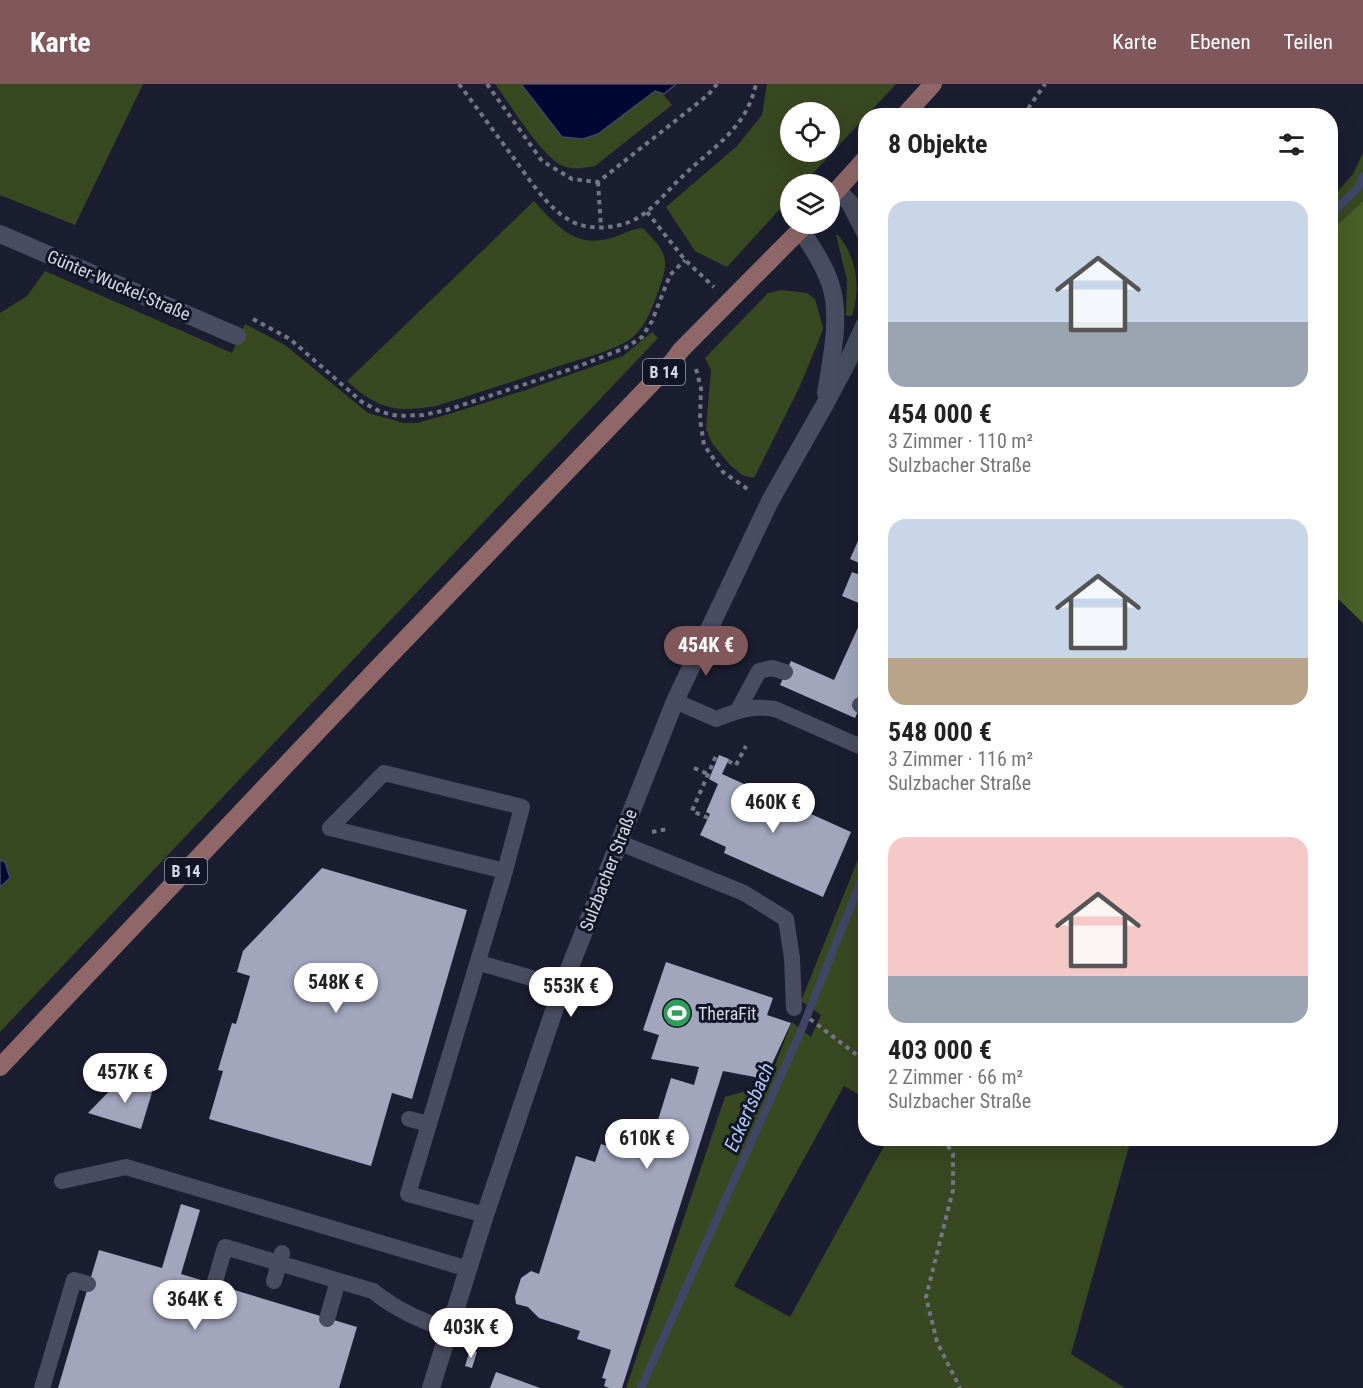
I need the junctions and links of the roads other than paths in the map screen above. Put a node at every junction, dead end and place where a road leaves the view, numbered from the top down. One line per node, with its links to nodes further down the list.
1 (933, 84): 2 (main road)
2 (911, 108)
3 (858, 167): 4 (main road)
4 (840, 186)
5 (840, 197): 6 (street)
6 (858, 218)
7 (0, 234): 10 (street, Günter-Wuckel-Straße)
8 (795, 234): 22 (main road, B 14)
9 (807, 234): 12 (street)
10 (237, 336)
11 (858, 339): 12 (street, Sulzbacher Straße)
12 (824, 406): 14 (street, Sulzbacher Straße)
13 (786, 672): 15 (lane)
14 (675, 701): 15 (lane); 17 (street, Sulzbacher Straße)
15 (738, 710): 16 (lane)
16 (858, 745)
17 (618, 842): 20 (street, Sulzbacher Straße); 21 (lane)
18 (505, 871): 18 (lane); 24 (lane)
19 (480, 963): 20 (lane)
20 (562, 987): 26 (street, Sulzbacher Straße)
21 (794, 1008)
22 (0, 1067)
23 (409, 1119): 24 (lane)
24 (429, 1124): 26 (lane)
25 (62, 1181): 28 (lane)
26 (485, 1215): 28 (street, Sulzbacher Straße)
27 (281, 1257): 29 (lane); 30 (lane); 32 (lane)
28 (468, 1269): 34 (street, Sulzbacher Straße)
29 (274, 1281)
30 (338, 1281): 33 (lane); 34 (lane)
31 (88, 1284): 35 (lane)
32 (214, 1285)
33 (333, 1313)
34 (449, 1330): 36 (street, Sulzbacher Straße)
35 (42, 1388)
36 (431, 1388)

